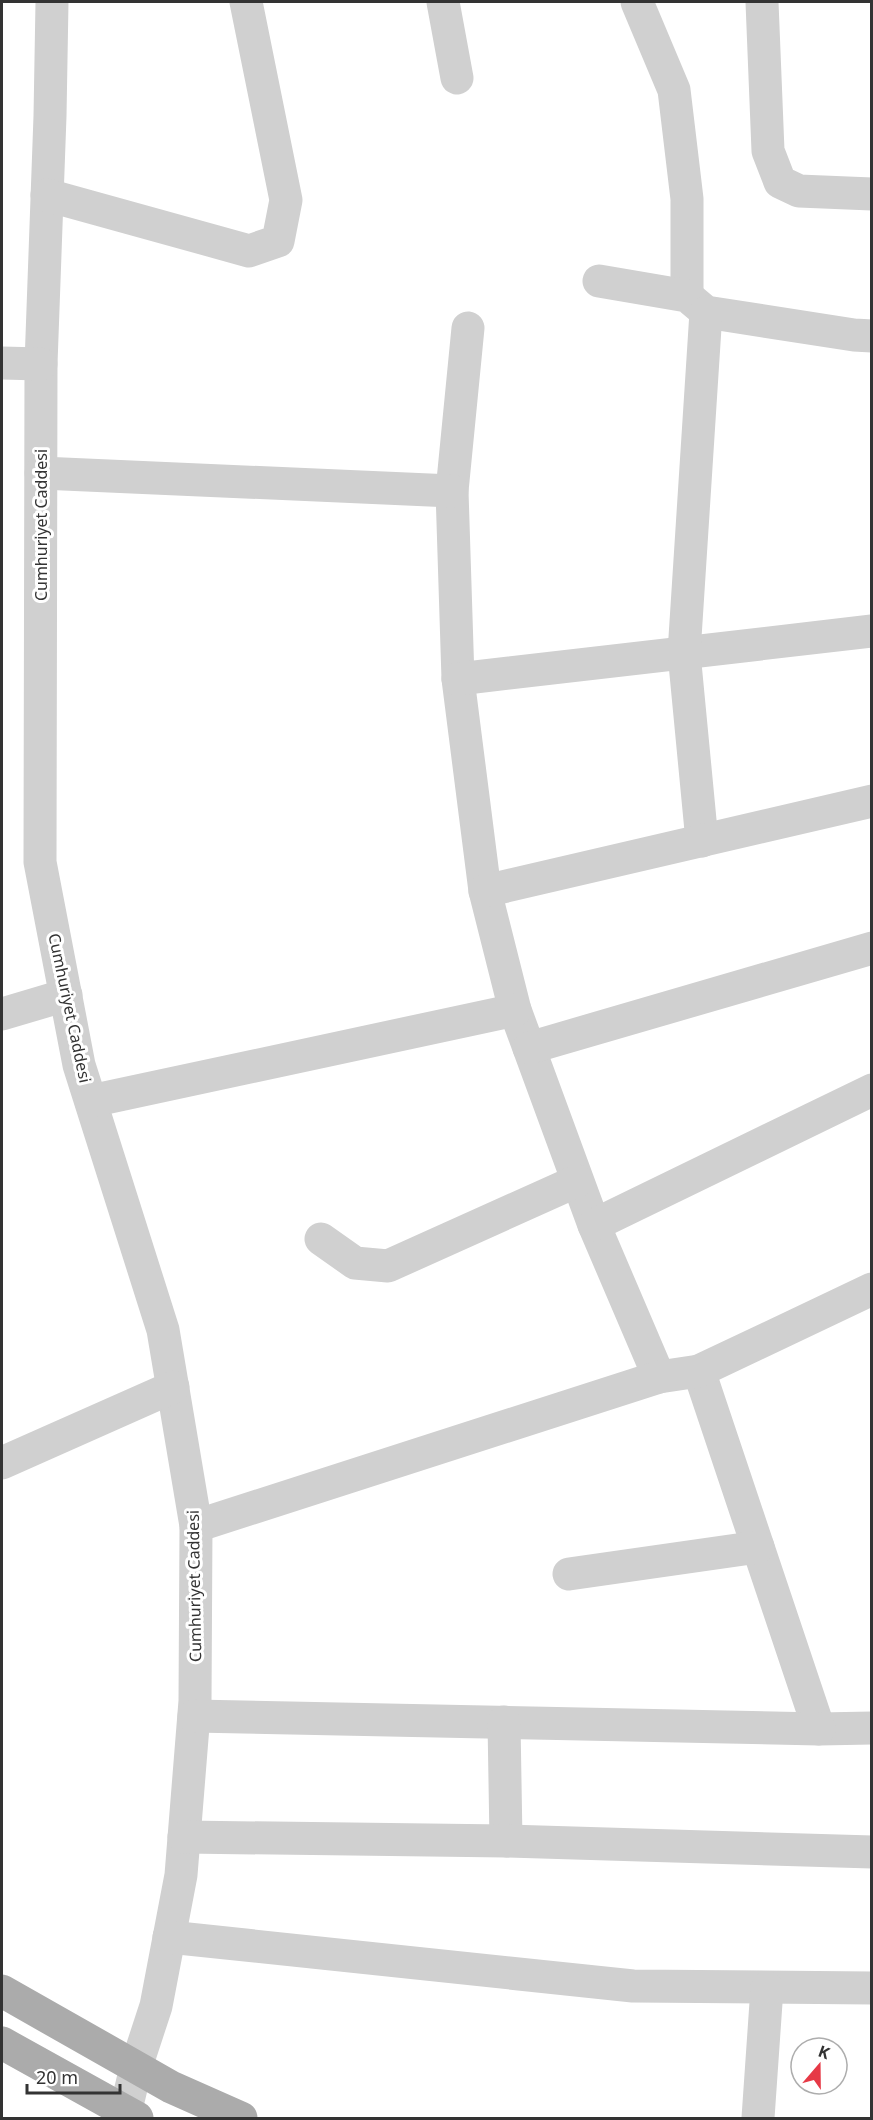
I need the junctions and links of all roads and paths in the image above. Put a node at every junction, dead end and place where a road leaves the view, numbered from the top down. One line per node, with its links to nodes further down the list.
1 (52, 2): 8 (street, Cumhuriyet Caddesi)
2 (246, 2): 8 (street)
3 (443, 2): 6 (street)
4 (637, 2): 10 (street)
5 (762, 2): 7 (street)
6 (458, 78)
7 (872, 194)
8 (47, 195): 14 (street, Cumhuriyet Caddesi)
9 (598, 281): 10 (street)
10 (697, 304): 12 (street); 18 (street)
11 (468, 328): 16 (street)
12 (872, 336)
13 (2, 363): 14 (street)
14 (41, 364): 15 (street, Cumhuriyet Caddesi)
15 (41, 473): 16 (street); 24 (street, Cumhuriyet Caddesi)
16 (452, 491): 19 (street)
17 (872, 631): 18 (street)
18 (684, 653): 19 (street); 21 (street)
19 (458, 679): 22 (street)
20 (872, 801): 21 (street)
21 (702, 840): 22 (street)
22 (485, 891): 25 (street)
23 (872, 948): 27 (street)
24 (66, 996): 26 (street); 29 (street, Cumhuriyet Caddesi)
25 (515, 1010): 27 (street); 29 (street)
26 (2, 1014)
27 (529, 1048): 30 (street)
28 (872, 1090): 31 (street)
29 (91, 1101): 36 (street, Cumhuriyet Caddesi)
30 (577, 1180): 31 (street); 32 (street)
31 (594, 1225): 35 (street)
32 (321, 1239)
33 (872, 1289): 34 (street)
34 (699, 1371): 35 (street); 39 (street)
35 (659, 1377): 38 (street)
36 (173, 1387): 37 (street); 38 (street, Cumhuriyet Caddesi)
37 (2, 1462)
38 (196, 1526): 41 (street, Cumhuriyet Caddesi)
39 (758, 1547): 40 (street); 44 (street)
40 (569, 1574)
41 (194, 1716): 42 (street); 45 (street, Cumhuriyet Caddesi)
42 (504, 1722): 44 (street); 46 (street)
43 (872, 1728): 44 (street)
44 (819, 1729)
45 (184, 1836): 46 (street); 48 (street, Cumhuriyet Caddesi)
46 (506, 1841): 47 (street)
47 (872, 1852)
48 (170, 1937): 49 (street); 53 (street, Cumhuriyet Caddesi)
49 (767, 1988): 50 (street); 56 (street)
50 (872, 1988)
51 (2, 1991): 53 (main road)
52 (2, 2043): 54 (main road)
53 (136, 2067): 54 (street, Cumhuriyet Caddesi); 55 (main road)
54 (129, 2117)
55 (241, 2118)
56 (758, 2118)

